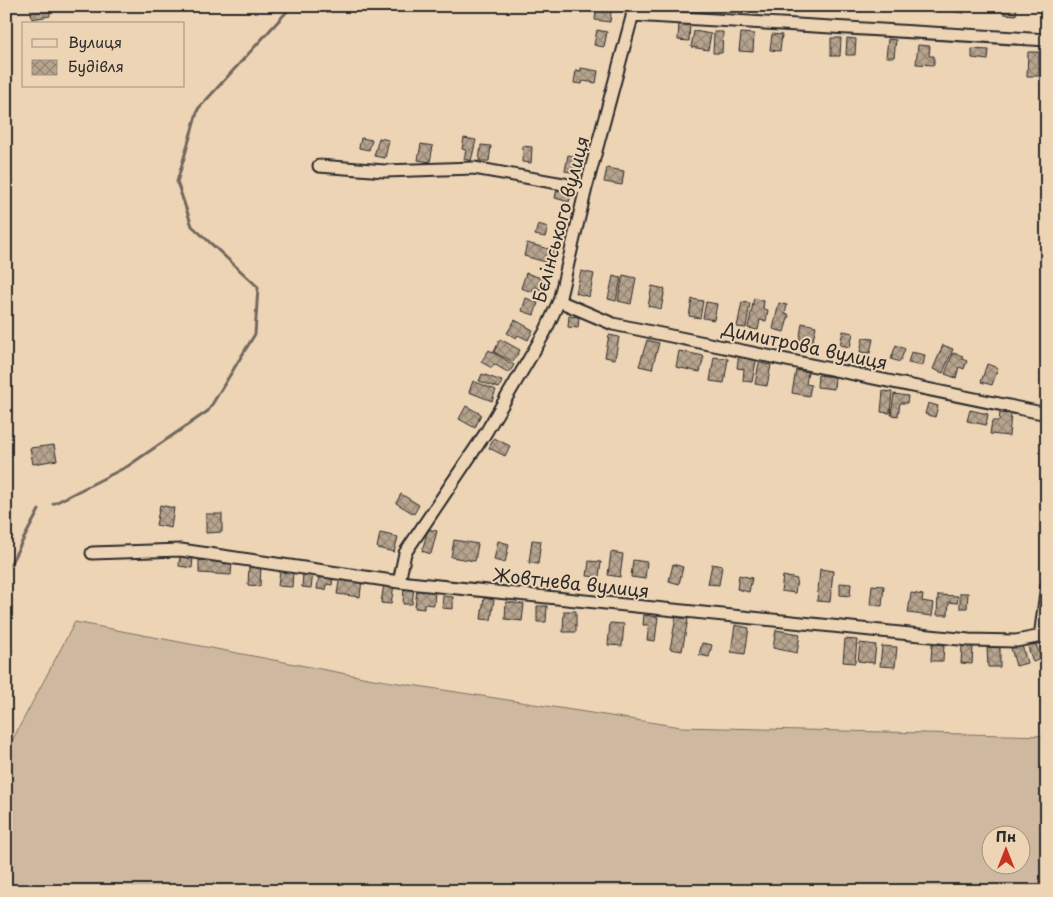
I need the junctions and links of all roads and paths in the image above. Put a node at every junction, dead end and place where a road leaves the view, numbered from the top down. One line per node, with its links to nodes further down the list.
1 (633, 11): 2 (street); 4 (street, Бєлінського вулиця)
2 (1047, 40)
3 (319, 166): 4 (street)
4 (586, 188): 5 (street, Бєлінського вулиця)
5 (560, 301): 6 (street, Димитрова вулиця); 8 (street, Бєлінського вулиця)
6 (1047, 414)
7 (92, 553): 8 (street, Жовтнева вулиця)
8 (399, 582): 10 (street, Жовтнева вулиця)
9 (1047, 585): 10 (street)
10 (1043, 636)

